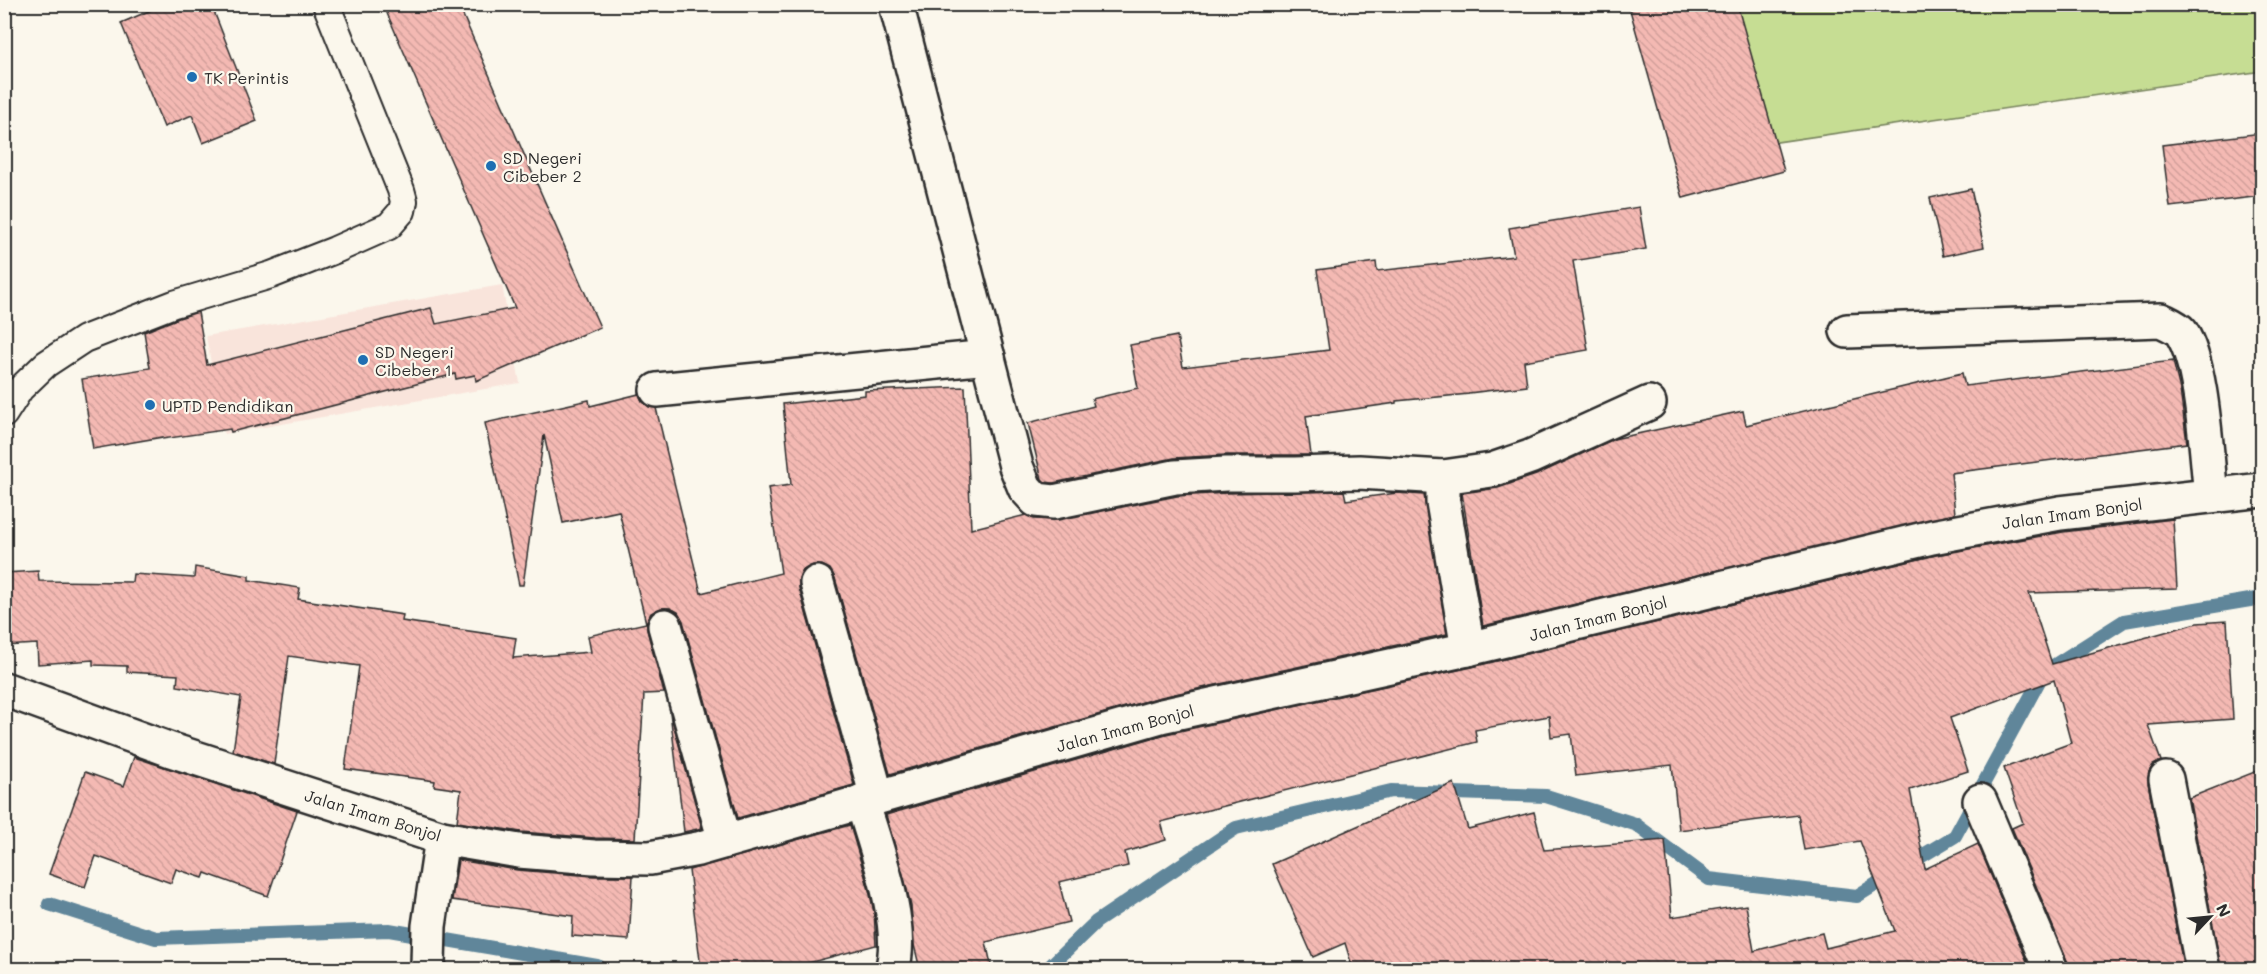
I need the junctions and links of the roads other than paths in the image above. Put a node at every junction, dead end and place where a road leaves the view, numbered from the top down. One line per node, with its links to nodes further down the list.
1 (326, 4): 7 (lane)
2 (896, 4): 4 (street)
3 (1846, 332): 10 (street)
4 (988, 357): 5 (street); 8 (street)
5 (657, 390)
6 (1648, 403): 8 (street)
7 (4, 414)
8 (1443, 477): 13 (street)
9 (2262, 490): 10 (street, Jalan Imam Bonjol)
10 (2211, 495): 13 (street, Jalan Imam Bonjol)
11 (817, 583): 16 (street)
12 (665, 626): 19 (street)
13 (1468, 649): 16 (street, Jalan Imam Bonjol)
14 (4, 689): 18 (street, Jalan Imam Bonjol)
15 (2166, 779): 23 (street)
16 (870, 799): 19 (street, Jalan Imam Bonjol); 21 (street)
17 (1980, 801): 22 (street)
18 (442, 838): 19 (street, Jalan Imam Bonjol); 20 (street)
19 (725, 841)
20 (429, 967)
21 (892, 969)
22 (2051, 969)
23 (2203, 969)

